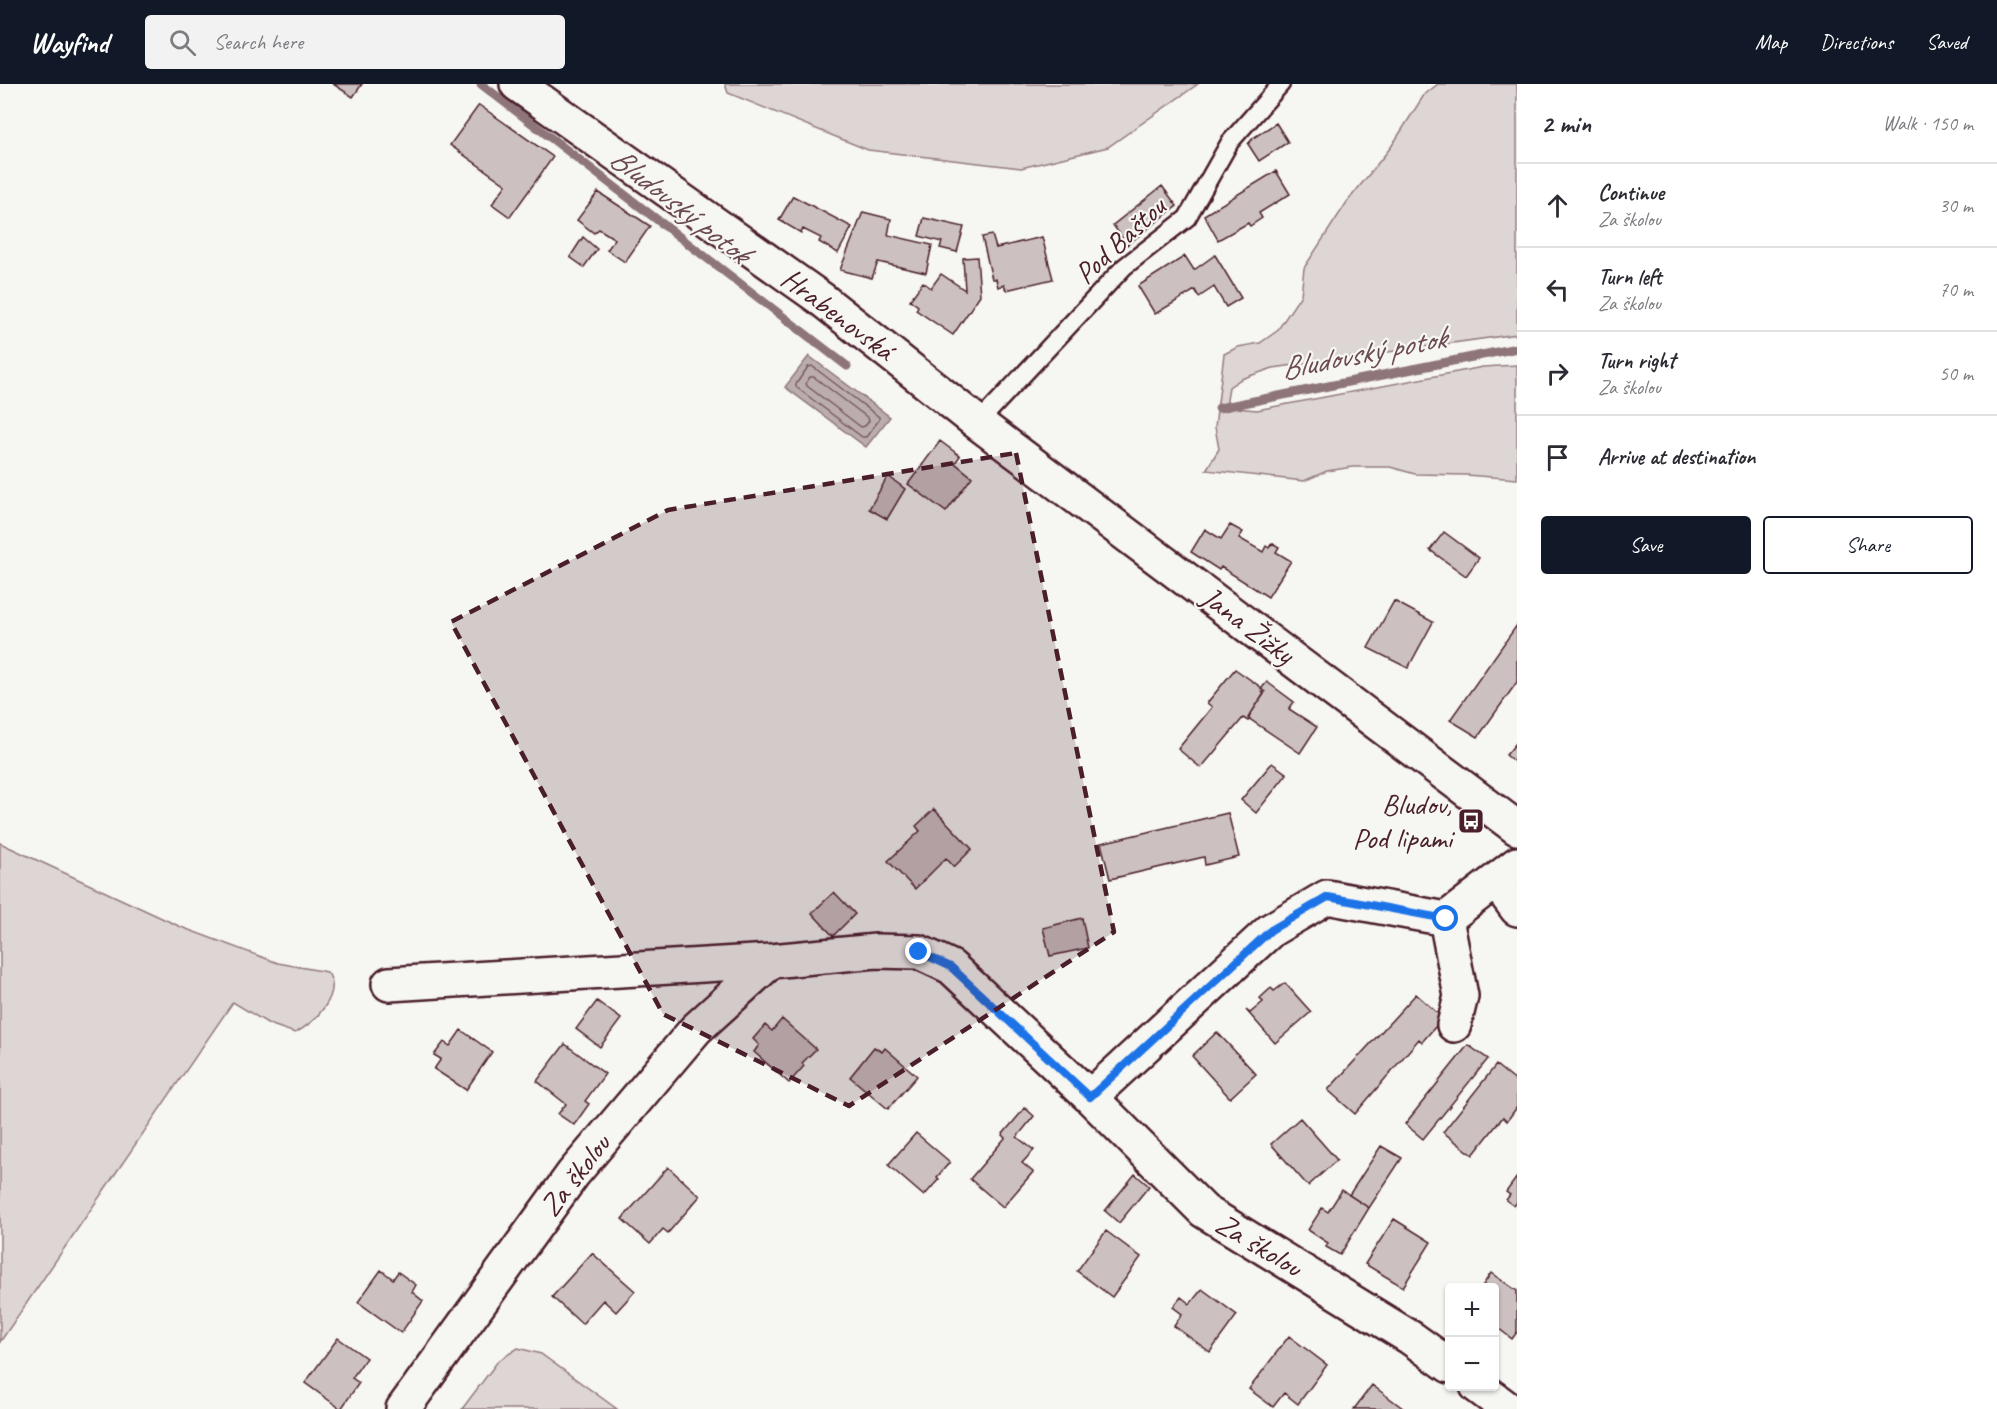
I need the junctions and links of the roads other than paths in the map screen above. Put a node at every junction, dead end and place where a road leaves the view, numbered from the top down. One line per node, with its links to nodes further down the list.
1 (517, 84): 3 (street, Hrabenovská)
2 (1281, 84): 3 (lane, Pod Baštou)
3 (978, 423): 4 (street, Jana Žižky)
4 (1517, 828)
5 (1506, 873): 6 (street); 7 (street)
6 (1517, 909)
7 (1446, 919): 10 (street); 11 (street)
8 (771, 961): 9 (street, Za školou); 11 (street, Za školou); 14 (street, Za školou)
9 (389, 984)
10 (1454, 1025)
11 (1090, 1097): 12 (street, Za školou)
12 (1445, 1363)
13 (1484, 1391): 15 (street)
14 (403, 1409)
15 (1508, 1409)

